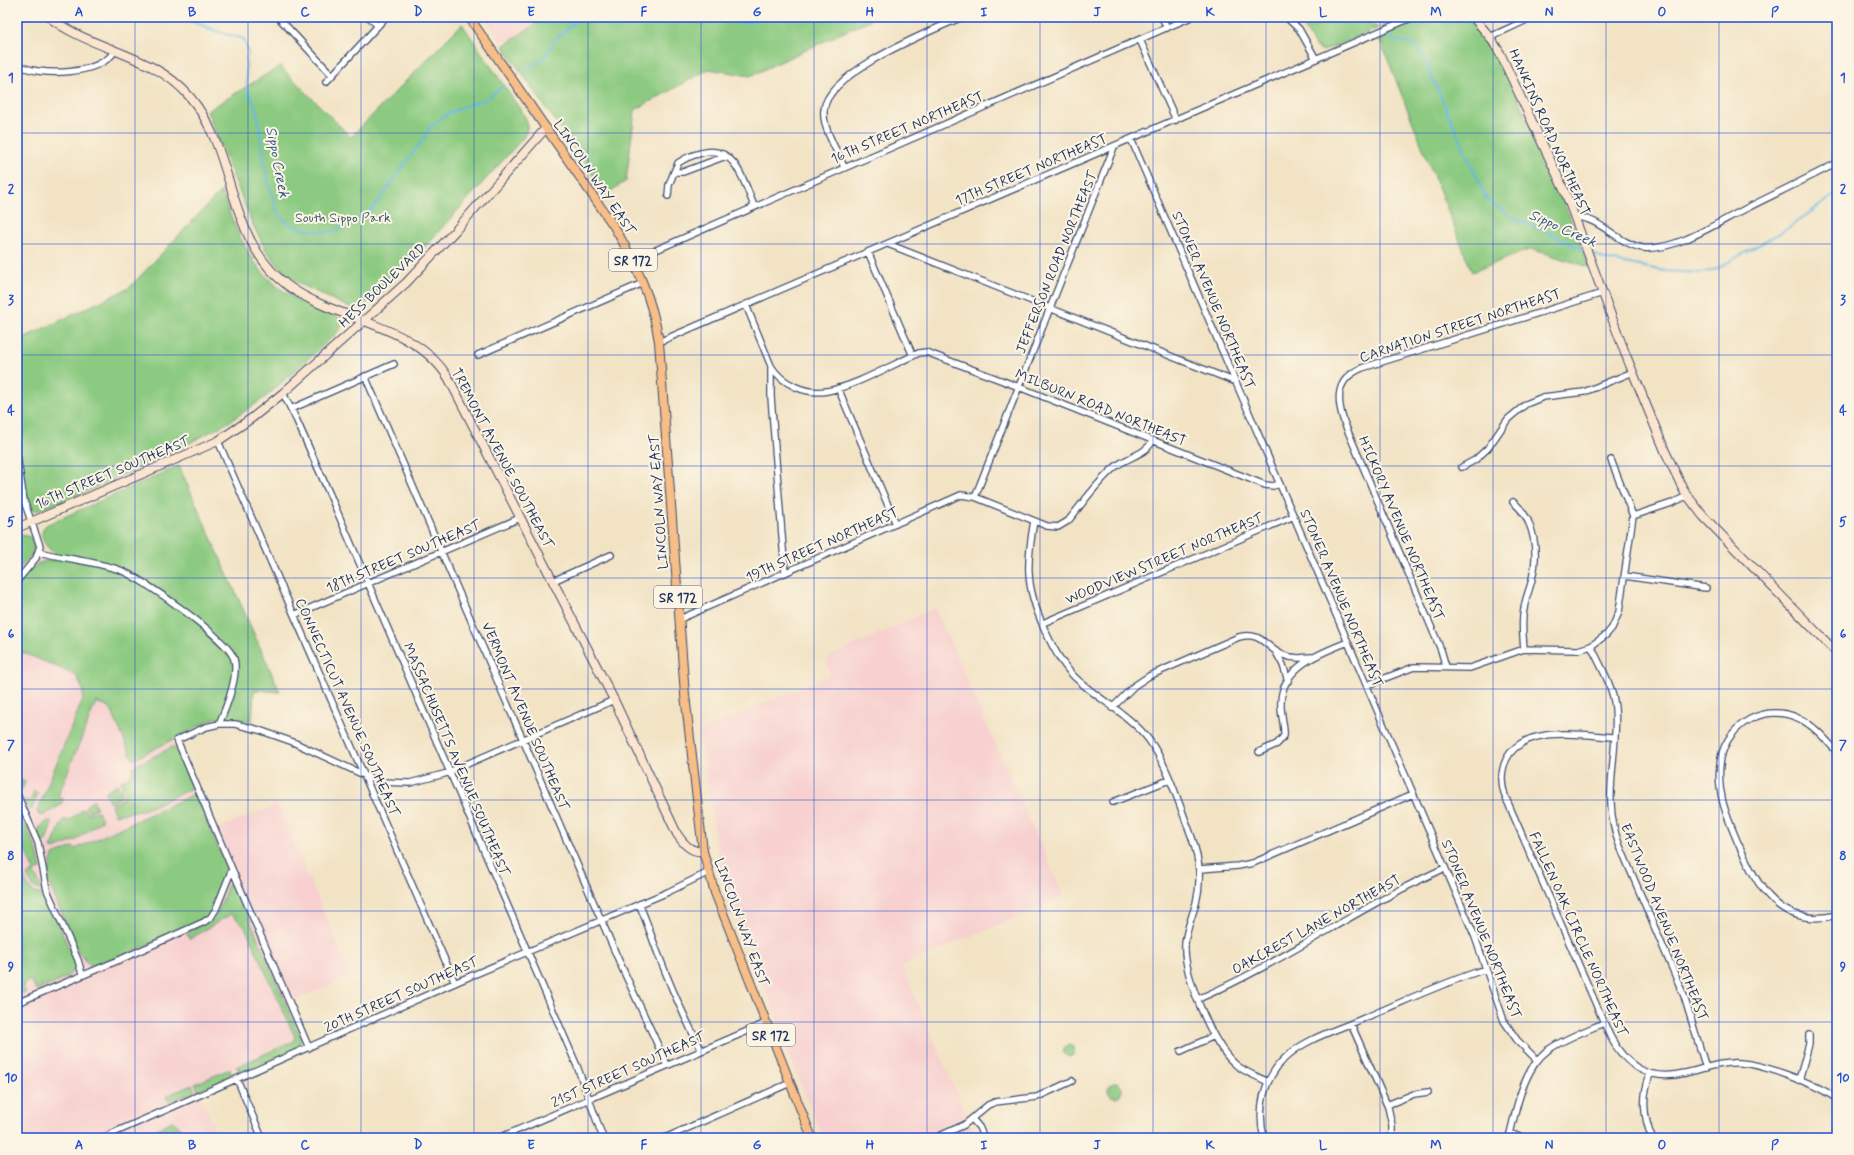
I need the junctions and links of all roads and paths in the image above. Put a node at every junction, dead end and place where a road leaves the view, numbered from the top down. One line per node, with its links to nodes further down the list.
1 (49, 17): 17 (street, TREMONT AVENUE SOUTHEAST)
2 (278, 17): 20 (street)
3 (369, 17): 13 (street)
4 (386, 17): 13 (street)
5 (469, 17): 23 (main road, LINCOLN WAY EAST / SR 172)
6 (962, 17): 28 (street)
7 (1162, 17): 14 (street)
8 (1191, 17): 14 (street, 16TH STREET NORTHEAST)
9 (1286, 17): 18 (street)
10 (1413, 17): 18 (street, 17TH STREET NORTHEAST)
11 (1473, 17): 15 (street, HANKINS ROAD NORTHEAST)
12 (1533, 17): 15 (street)
13 (378, 26): 20 (street)
14 (1167, 28): 16 (street, 16TH STREET NORTHEAST)
15 (1490, 37): 32 (street, HANKINS ROAD NORTHEAST)
16 (1140, 40): 22 (street); 28 (street, 16TH STREET NORTHEAST)
17 (115, 50): 19 (street); 40 (street, TREMONT AVENUE SOUTHEAST)
18 (1316, 59): 22 (street, 17TH STREET NORTHEAST)
19 (17, 64)
20 (332, 75): 21 (street)
21 (326, 82)
22 (1176, 120): 24 (street, 17TH STREET NORTHEAST)
23 (546, 128): 35 (main road, LINCOLN WAY EAST / SR 172); 40 (street, HESS BOULEVARD)
24 (1131, 139): 25 (street, 17TH STREET NORTHEAST); 48 (street, STONER AVENUE NORTHEAST)
25 (1114, 147): 33 (street, 17TH STREET NORTHEAST); 39 (street, JEFFERSON ROAD NORTHEAST)
26 (726, 156): 29 (street); 29 (street); 31 (street)
27 (1837, 163): 32 (street)
28 (844, 167): 31 (street, 16TH STREET NORTHEAST)
29 (674, 172): 30 (street)
30 (668, 196)
31 (754, 206): 35 (street, 16TH STREET NORTHEAST)
32 (1575, 218): 37 (street, HANKINS ROAD NORTHEAST)
33 (888, 244): 34 (street, 17TH STREET NORTHEAST); 39 (street)
34 (868, 252): 38 (street, 17TH STREET NORTHEAST); 43 (street)
35 (633, 260): 36 (main road, LINCOLN WAY EAST / SR 172)
36 (643, 283): 41 (main road, LINCOLN WAY EAST / SR 172); 42 (street)
37 (1603, 292): 46 (street, HANKINS ROAD NORTHEAST); 52 (street, CARNATION STREET NORTHEAST)
38 (746, 305): 41 (street, 17TH STREET NORTHEAST); 45 (street)
39 (1050, 309): 48 (street); 49 (street, JEFFERSON ROAD NORTHEAST)
40 (364, 322): 51 (street, HESS BOULEVARD); 65 (street, TREMONT AVENUE SOUTHEAST)
41 (658, 342): 80 (main road, LINCOLN WAY EAST / SR 172)
42 (478, 355)
43 (913, 356): 49 (street, MILBURN ROAD NORTHEAST); 50 (street, MILBURN ROAD NORTHEAST)
44 (394, 364): 47 (street)
45 (771, 366): 50 (street, MILBURN ROAD NORTHEAST); 73 (street)
46 (1633, 372): 58 (street); 60 (street, HANKINS ROAD NORTHEAST)
47 (365, 376): 53 (street); 71 (street, VERMONT AVENUE SOUTHEAST)
48 (1236, 382): 59 (street, STONER AVENUE NORTHEAST)
49 (1019, 386): 55 (street, MILBURN ROAD NORTHEAST); 61 (street, JEFFERSON ROAD NORTHEAST)
50 (838, 388): 68 (street)
51 (283, 393): 53 (street, MASSACHUSETTS AVENUE SOUTHEAST); 54 (street, HESS BOULEVARD)
52 (1338, 398): 88 (street, HICKORY AVENUE NORTHEAST)
53 (291, 409): 77 (street, MASSACHUSETTS AVENUE SOUTHEAST)
54 (218, 440): 67 (street, 16TH STREET SOUTHEAST); 79 (street, CONNECTICUT AVENUE SOUTHEAST)
55 (1153, 440): 59 (street, MILBURN ROAD NORTHEAST); 66 (street)
56 (17, 455): 67 (street)
57 (1611, 460): 64 (street)
58 (1462, 467)
59 (1280, 484): 63 (street, STONER AVENUE NORTHEAST)
60 (1687, 496): 64 (street); 86 (street, HANKINS ROAD NORTHEAST)
61 (975, 497): 66 (street); 68 (street, 19TH STREET NORTHEAST)
62 (1513, 502): 84 (street)
63 (1294, 516): 81 (street, WOODVIEW STREET NORTHEAST); 82 (street, STONER AVENUE NORTHEAST)
64 (1633, 516): 74 (street)
65 (520, 518): 71 (street, 18TH STREET SOUTHEAST); 76 (street, TREMONT AVENUE SOUTHEAST)
66 (1034, 521): 81 (street)
67 (30, 522): 69 (street, 16TH STREET SOUTHEAST); 70 (street)
68 (896, 524): 73 (street, 19TH STREET NORTHEAST)
69 (17, 528)
70 (39, 552): 75 (street); 93 (street)
71 (442, 552): 77 (street, 18TH STREET SOUTHEAST); 95 (street, VERMONT AVENUE SOUTHEAST)
72 (611, 555): 76 (street)
73 (785, 573): 80 (street, 19TH STREET NORTHEAST)
74 (1624, 576): 78 (street); 83 (street)
75 (17, 581)
76 (553, 581): 91 (street, TREMONT AVENUE SOUTHEAST)
77 (368, 585): 79 (street, 18TH STREET SOUTHEAST); 98 (street, MASSACHUSETTS AVENUE SOUTHEAST)
78 (1706, 588)
79 (294, 615): 99 (street, CONNECTICUT AVENUE SOUTHEAST)
80 (680, 619): 104 (main road, LINCOLN WAY EAST / SR 172)
81 (1043, 623): 92 (street)
82 (1348, 642): 87 (street); 90 (street, STONER AVENUE NORTHEAST)
83 (1591, 646): 84 (street); 94 (street, EASTWOOD AVENUE NORTHEAST)
84 (1524, 649): 88 (street)
85 (1276, 651): 87 (street); 89 (street); 92 (street)
86 (1837, 653)
87 (1312, 657): 89 (street)
88 (1446, 667): 90 (street)
89 (1288, 681): 96 (street)
90 (1367, 685): 102 (street, STONER AVENUE NORTHEAST)
91 (614, 700): 95 (street); 104 (street, TREMONT AVENUE SOUTHEAST)
92 (1112, 708): 100 (street)
93 (219, 724): 99 (street); 107 (street)
94 (1614, 737): 119 (street, FALLEN OAK CIRCLE NORTHEAST); 128 (street, EASTWOOD AVENUE NORTHEAST)
95 (524, 740): 98 (street); 111 (street, VERMONT AVENUE SOUTHEAST)
96 (1259, 752)
97 (1837, 752): 110 (street)
98 (449, 771): 99 (street); 112 (street, MASSACHUSETTS AVENUE SOUTHEAST)
99 (365, 777): 115 (street, CONNECTICUT AVENUE SOUTHEAST)
100 (1169, 780): 103 (street); 106 (street)
101 (17, 794): 114 (street)
102 (1413, 794): 105 (street, STONER AVENUE NORTHEAST); 106 (street)
103 (1113, 802)
104 (703, 851): 108 (main road, LINCOLN WAY EAST / SR 172)
105 (1445, 868): 113 (street, STONER AVENUE NORTHEAST); 116 (street, OAKCREST LANE NORTHEAST)
106 (1200, 869): 116 (street)
107 (232, 870): 114 (street); 123 (street)
108 (709, 872): 109 (street, 20TH STREET SOUTHEAST); 118 (main road, LINCOLN WAY EAST / SR 172)
109 (639, 904): 111 (street, 20TH STREET SOUTHEAST); 124 (street)
110 (1837, 916)
111 (602, 920): 112 (street, 20TH STREET SOUTHEAST); 127 (street, VERMONT AVENUE SOUTHEAST)
112 (528, 952): 115 (street, 20TH STREET SOUTHEAST); 136 (street, MASSACHUSETTS AVENUE SOUTHEAST)
113 (1486, 969): 120 (street); 126 (street, STONER AVENUE NORTHEAST)
114 (82, 974): 117 (street)
115 (455, 983): 123 (street, 20TH STREET SOUTHEAST)
116 (1198, 1000): 122 (street)
117 (17, 1003)
118 (766, 1023): 124 (street, 21ST STREET SOUTHEAST); 134 (main road, LINCOLN WAY EAST / SR 172)
119 (1604, 1023): 126 (street); 129 (street, FALLEN OAK CIRCLE NORTHEAST)
120 (1352, 1024): 133 (street); 138 (street)
121 (1809, 1035): 131 (street)
122 (1214, 1036): 125 (street); 133 (street)
123 (309, 1048): 130 (street, 20TH STREET SOUTHEAST)
124 (701, 1049): 127 (street, 21ST STREET SOUTHEAST)
125 (1181, 1051)
126 (1537, 1060): 140 (street)
127 (667, 1065): 136 (street, 21ST STREET SOUTHEAST)
128 (1706, 1068): 129 (street, FALLEN OAK CIRCLE NORTHEAST); 131 (street, FALLEN OAK CIRCLE NORTHEAST)
129 (1650, 1074): 152 (street)
130 (237, 1079): 141 (street, 20TH STREET SOUTHEAST); 142 (street)
131 (1799, 1080): 137 (street, FALLEN OAK CIRCLE NORTHEAST)
132 (1072, 1081): 139 (street)
133 (1268, 1082): 149 (street)
134 (790, 1083): 145 (street); 146 (main road, LINCOLN WAY EAST / SR 172)
135 (1428, 1092): 138 (street)
136 (589, 1099): 143 (street, 21ST STREET SOUTHEAST); 144 (street, MASSACHUSETTS AVENUE SOUTHEAST)
137 (1837, 1099)
138 (1387, 1105): 150 (street)
139 (972, 1119): 147 (street); 148 (street)
140 (1509, 1136): 151 (street)
141 (102, 1138)
142 (262, 1138)
143 (499, 1138)
144 (603, 1138)
145 (665, 1138)
146 (812, 1138)
147 (935, 1138)
148 (984, 1138)
149 (1264, 1138)
150 (1392, 1138)
151 (1522, 1138)
152 (1652, 1138)

